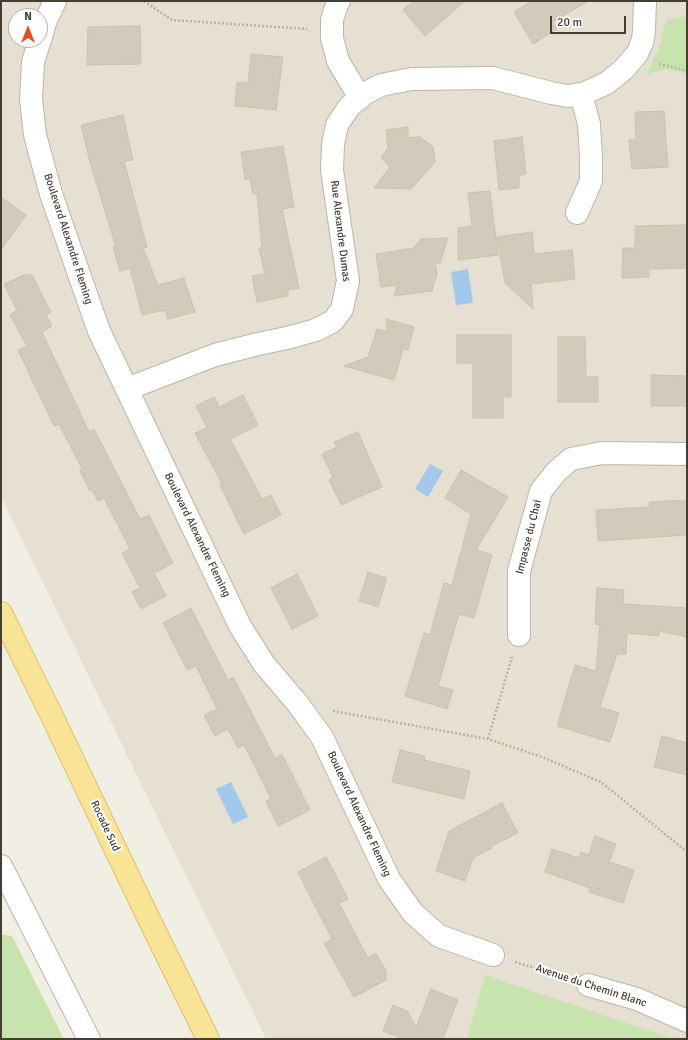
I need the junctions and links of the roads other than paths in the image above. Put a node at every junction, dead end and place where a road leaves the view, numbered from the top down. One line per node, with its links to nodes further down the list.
1 (55, 1): 4 (street, Boulevard Alexandre Fleming)
2 (339, 1): 7 (street)
3 (645, 1): 6 (street, Rue Alexandre Dumas)
4 (48, 16)
5 (37, 48): 9 (street, Boulevard Alexandre Fleming)
6 (581, 94): 7 (street, Rue Alexandre Dumas); 8 (street)
7 (360, 98): 9 (street, Rue Alexandre Dumas)
8 (577, 212)
9 (127, 389): 14 (street, Boulevard Alexandre Fleming)
10 (687, 454): 12 (street, Impasse du Chai)
11 (1, 613): 18 (main road, Rocade Sud)
12 (519, 635)
13 (1, 866): 17 (street)
14 (493, 955)
15 (588, 985): 16 (street, Avenue du Chemin Blanc)
16 (687, 1021)
17 (89, 1039)
18 (208, 1039)

